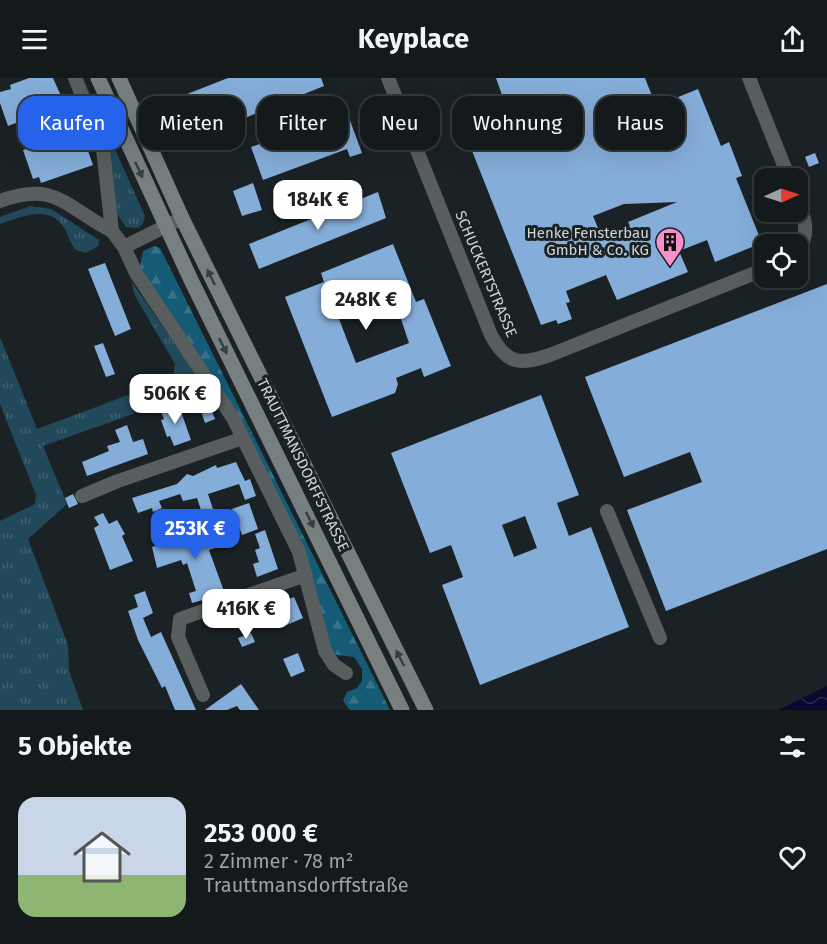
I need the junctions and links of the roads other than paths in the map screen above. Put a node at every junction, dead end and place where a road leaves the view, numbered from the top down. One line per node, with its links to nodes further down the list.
1 (75, 78): 10 (street)
2 (98, 78): 9 (main road, TRAUTTMANSDORFFSTRASSE, one-way to 9)
3 (119, 78): 8 (main road, TRAUTTMANSDORFFSTRASSE)
4 (388, 78): 12 (street, SCHUCKERTSTRASSE)
5 (749, 78): 6 (street)
6 (785, 168)
7 (0, 201): 10 (street)
8 (182, 218): 9 (street); 21 (main road, TRAUTTMANSDORFFSTRASSE, one-way to 8)
9 (165, 226): 11 (street); 20 (main road, TRAUTTMANSDORFFSTRASSE, one-way to 20)
10 (112, 231): 11 (street)
11 (124, 247): 13 (street)
12 (754, 273)
13 (243, 438): 14 (street); 16 (street)
14 (82, 496)
15 (607, 511): 17 (street)
16 (306, 575): 18 (street); 19 (street)
17 (660, 638)
18 (346, 673)
19 (203, 694)
20 (402, 710)
21 (426, 710)

